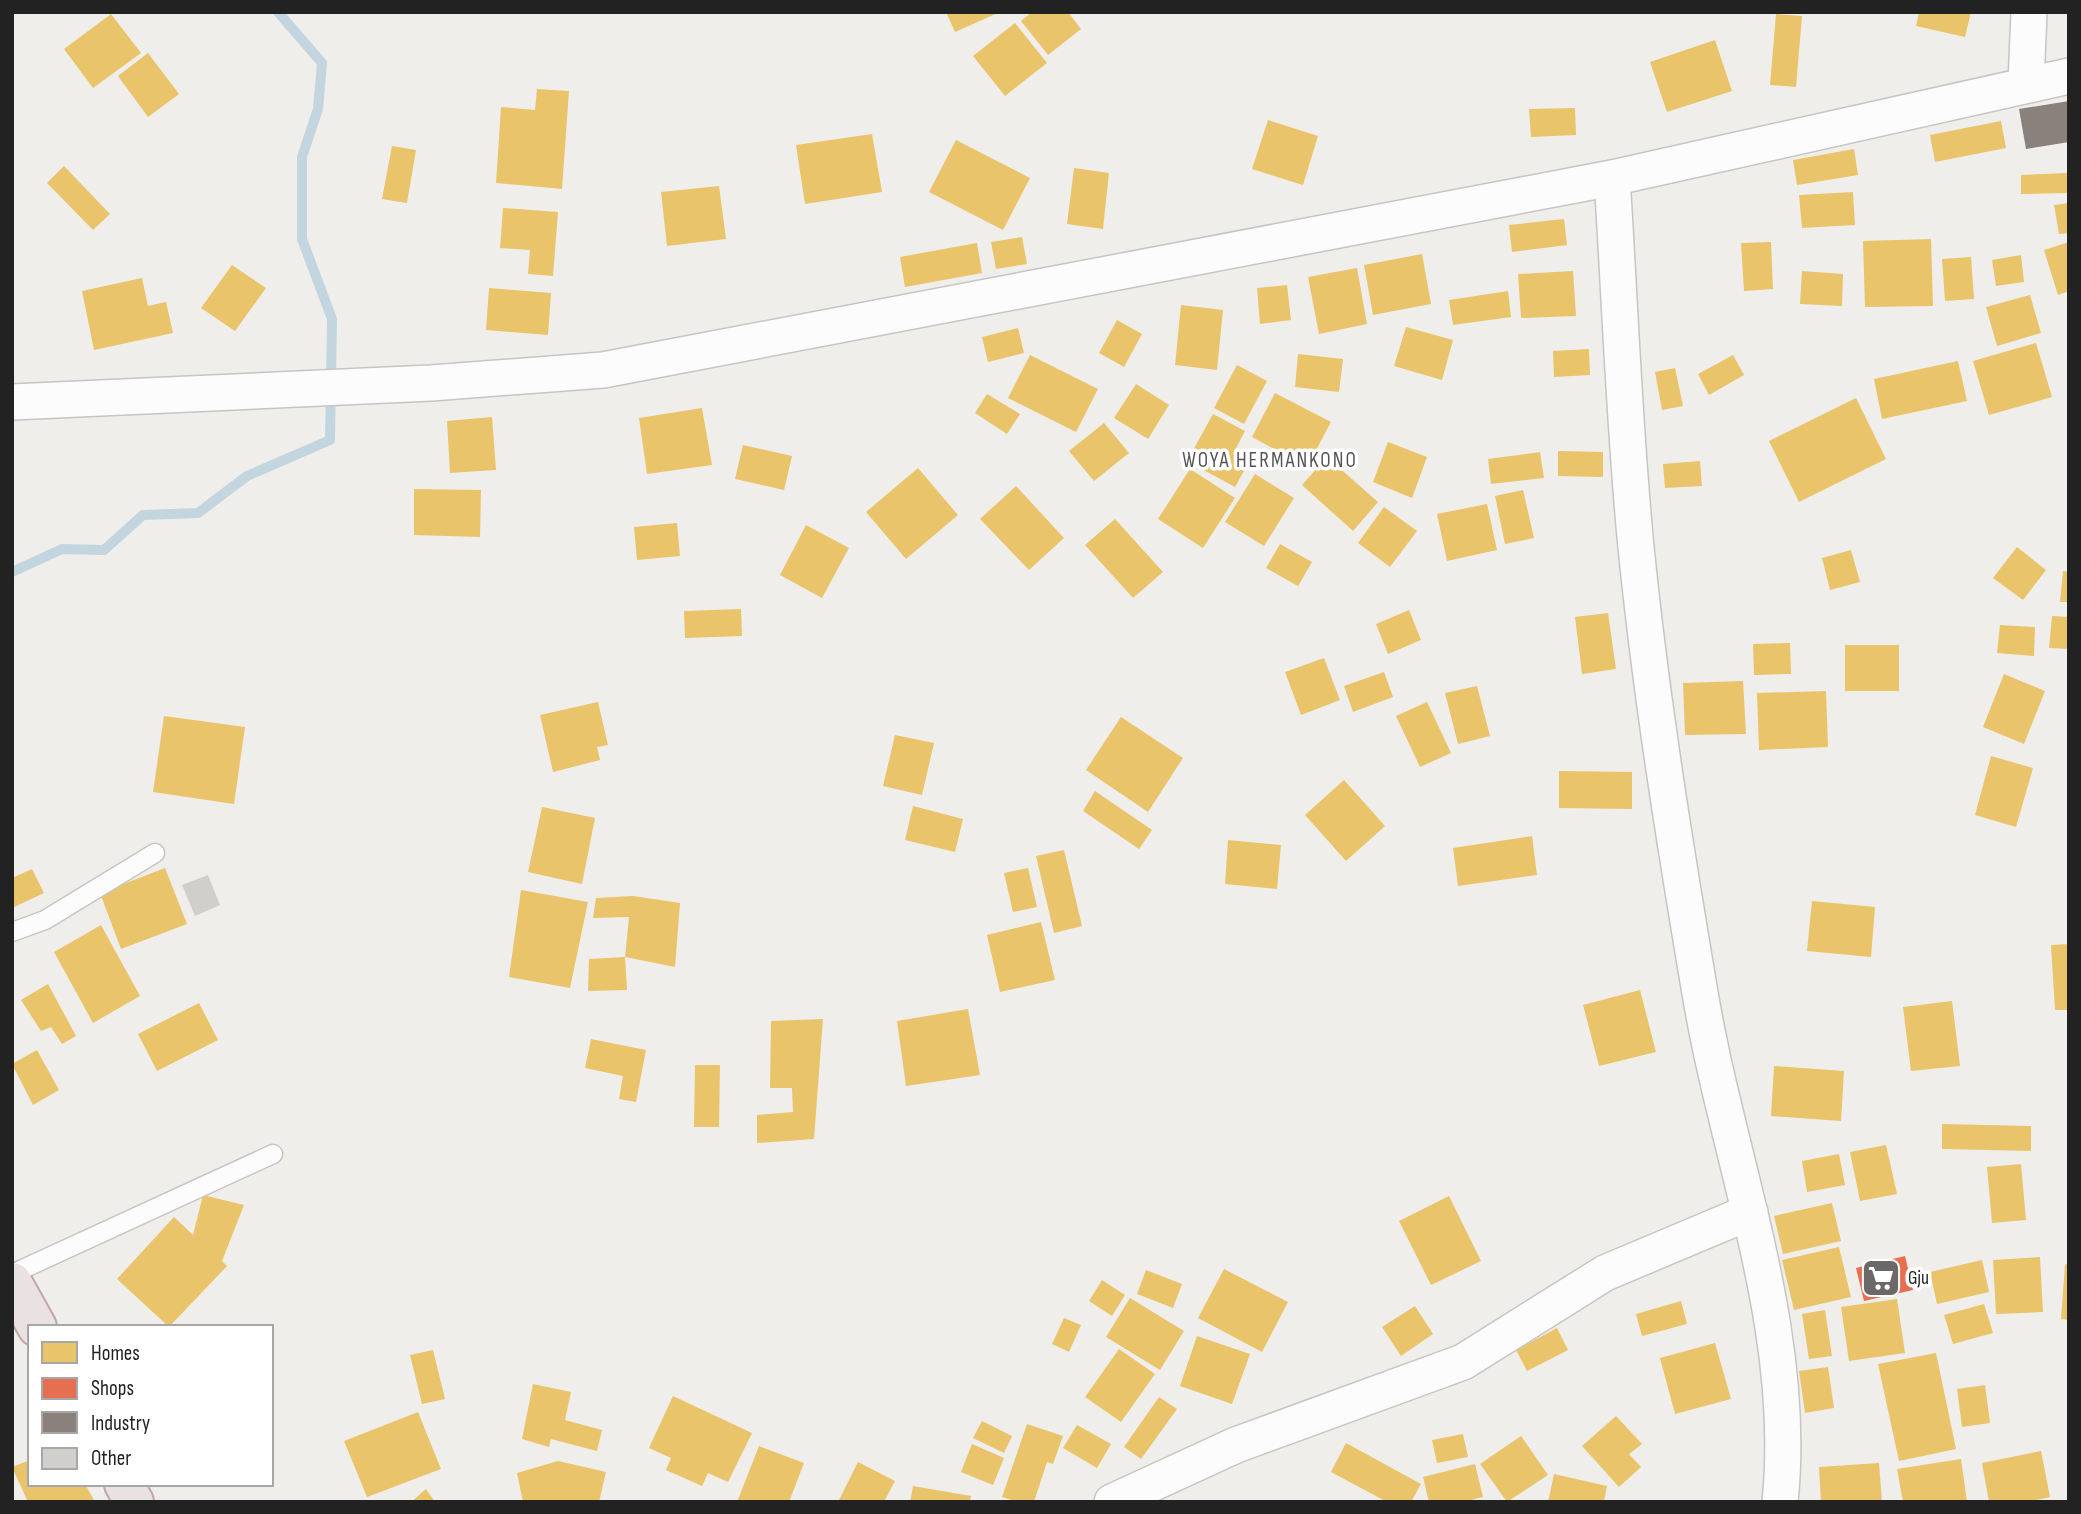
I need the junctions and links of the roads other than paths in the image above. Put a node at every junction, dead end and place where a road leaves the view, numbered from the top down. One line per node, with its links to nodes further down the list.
1 (2029, 12): 3 (street)
2 (2069, 76): 3 (street)
3 (2025, 84): 4 (street)
4 (1612, 178): 5 (street); 9 (street)
5 (12, 402)
6 (155, 853): 7 (lane)
7 (12, 932)
8 (273, 1154): 10 (lane)
9 (1750, 1212): 15 (street); 16 (street)
10 (12, 1274)
11 (12, 1282): 12 (highway)
12 (36, 1325)
13 (125, 1486): 14 (highway)
14 (134, 1502)
15 (1112, 1502)
16 (1780, 1502)

